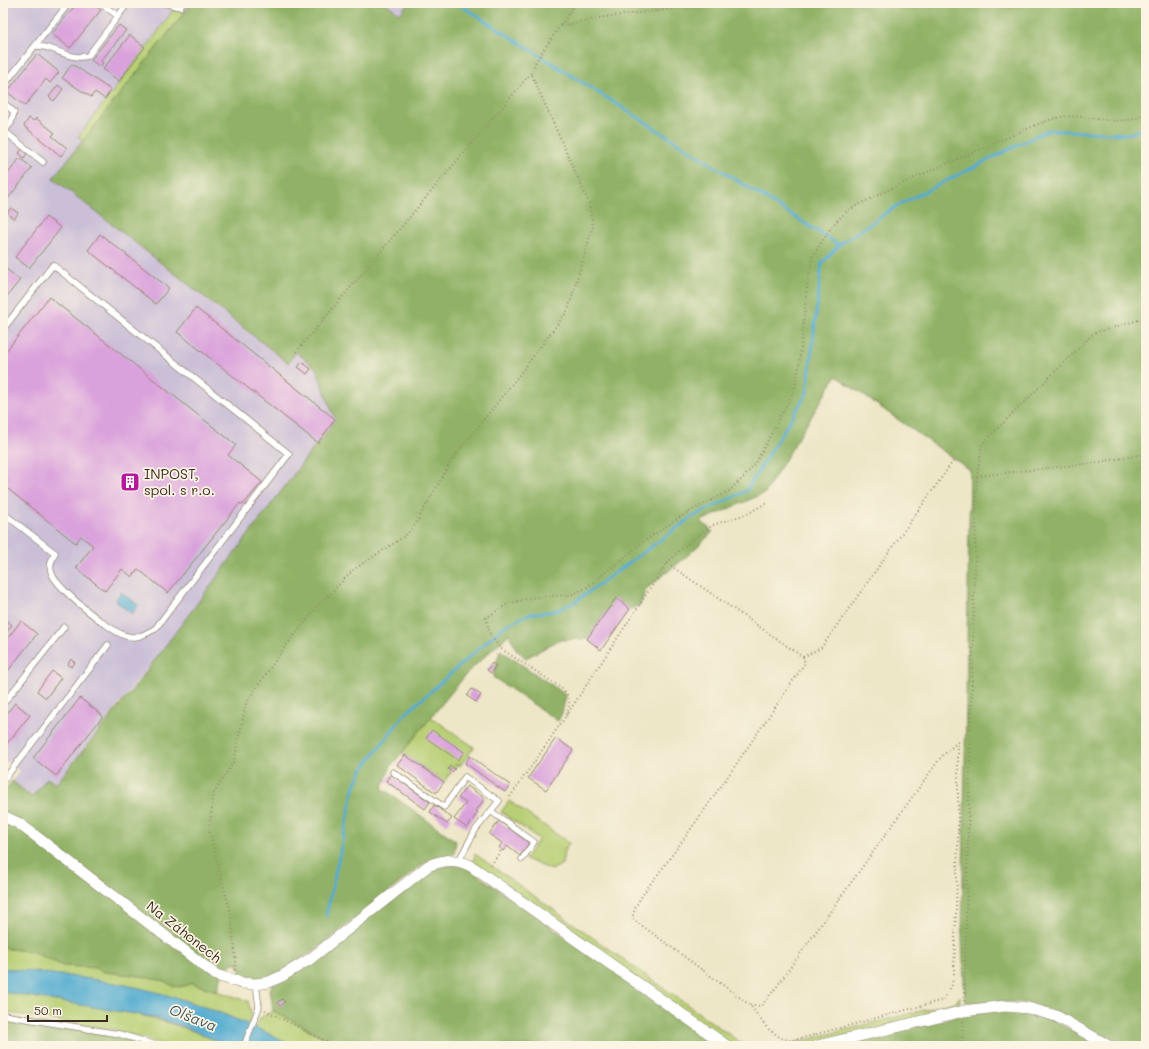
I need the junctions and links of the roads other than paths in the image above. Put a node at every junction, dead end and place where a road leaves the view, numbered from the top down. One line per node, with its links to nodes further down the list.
1 (69, 3): 7 (lane)
2 (100, 3): 6 (lane)
3 (128, 3): 6 (lane)
4 (164, 3): 5 (lane)
5 (183, 3)
6 (118, 16): 7 (lane)
7 (36, 46): 8 (lane)
8 (3, 86)
9 (3, 102): 10 (lane)
10 (4, 132): 11 (lane)
11 (43, 162)
12 (3, 329): 13 (lane)
13 (3, 513)
14 (64, 627): 16 (lane)
15 (108, 645): 18 (lane)
16 (3, 704)
17 (393, 772): 19 (lane)
18 (3, 781)
19 (492, 812): 21 (lane); 22 (lane)
20 (3, 816): 23 (street, Na Záhonech)
21 (522, 859)
22 (459, 860): 23 (street, Na Záhonech); 27 (street)
23 (256, 984): 26 (lane)
24 (3, 1014): 25 (lane)
25 (160, 1046)
26 (244, 1046)
27 (727, 1046)
28 (817, 1046): 29 (street)
29 (1108, 1046)

